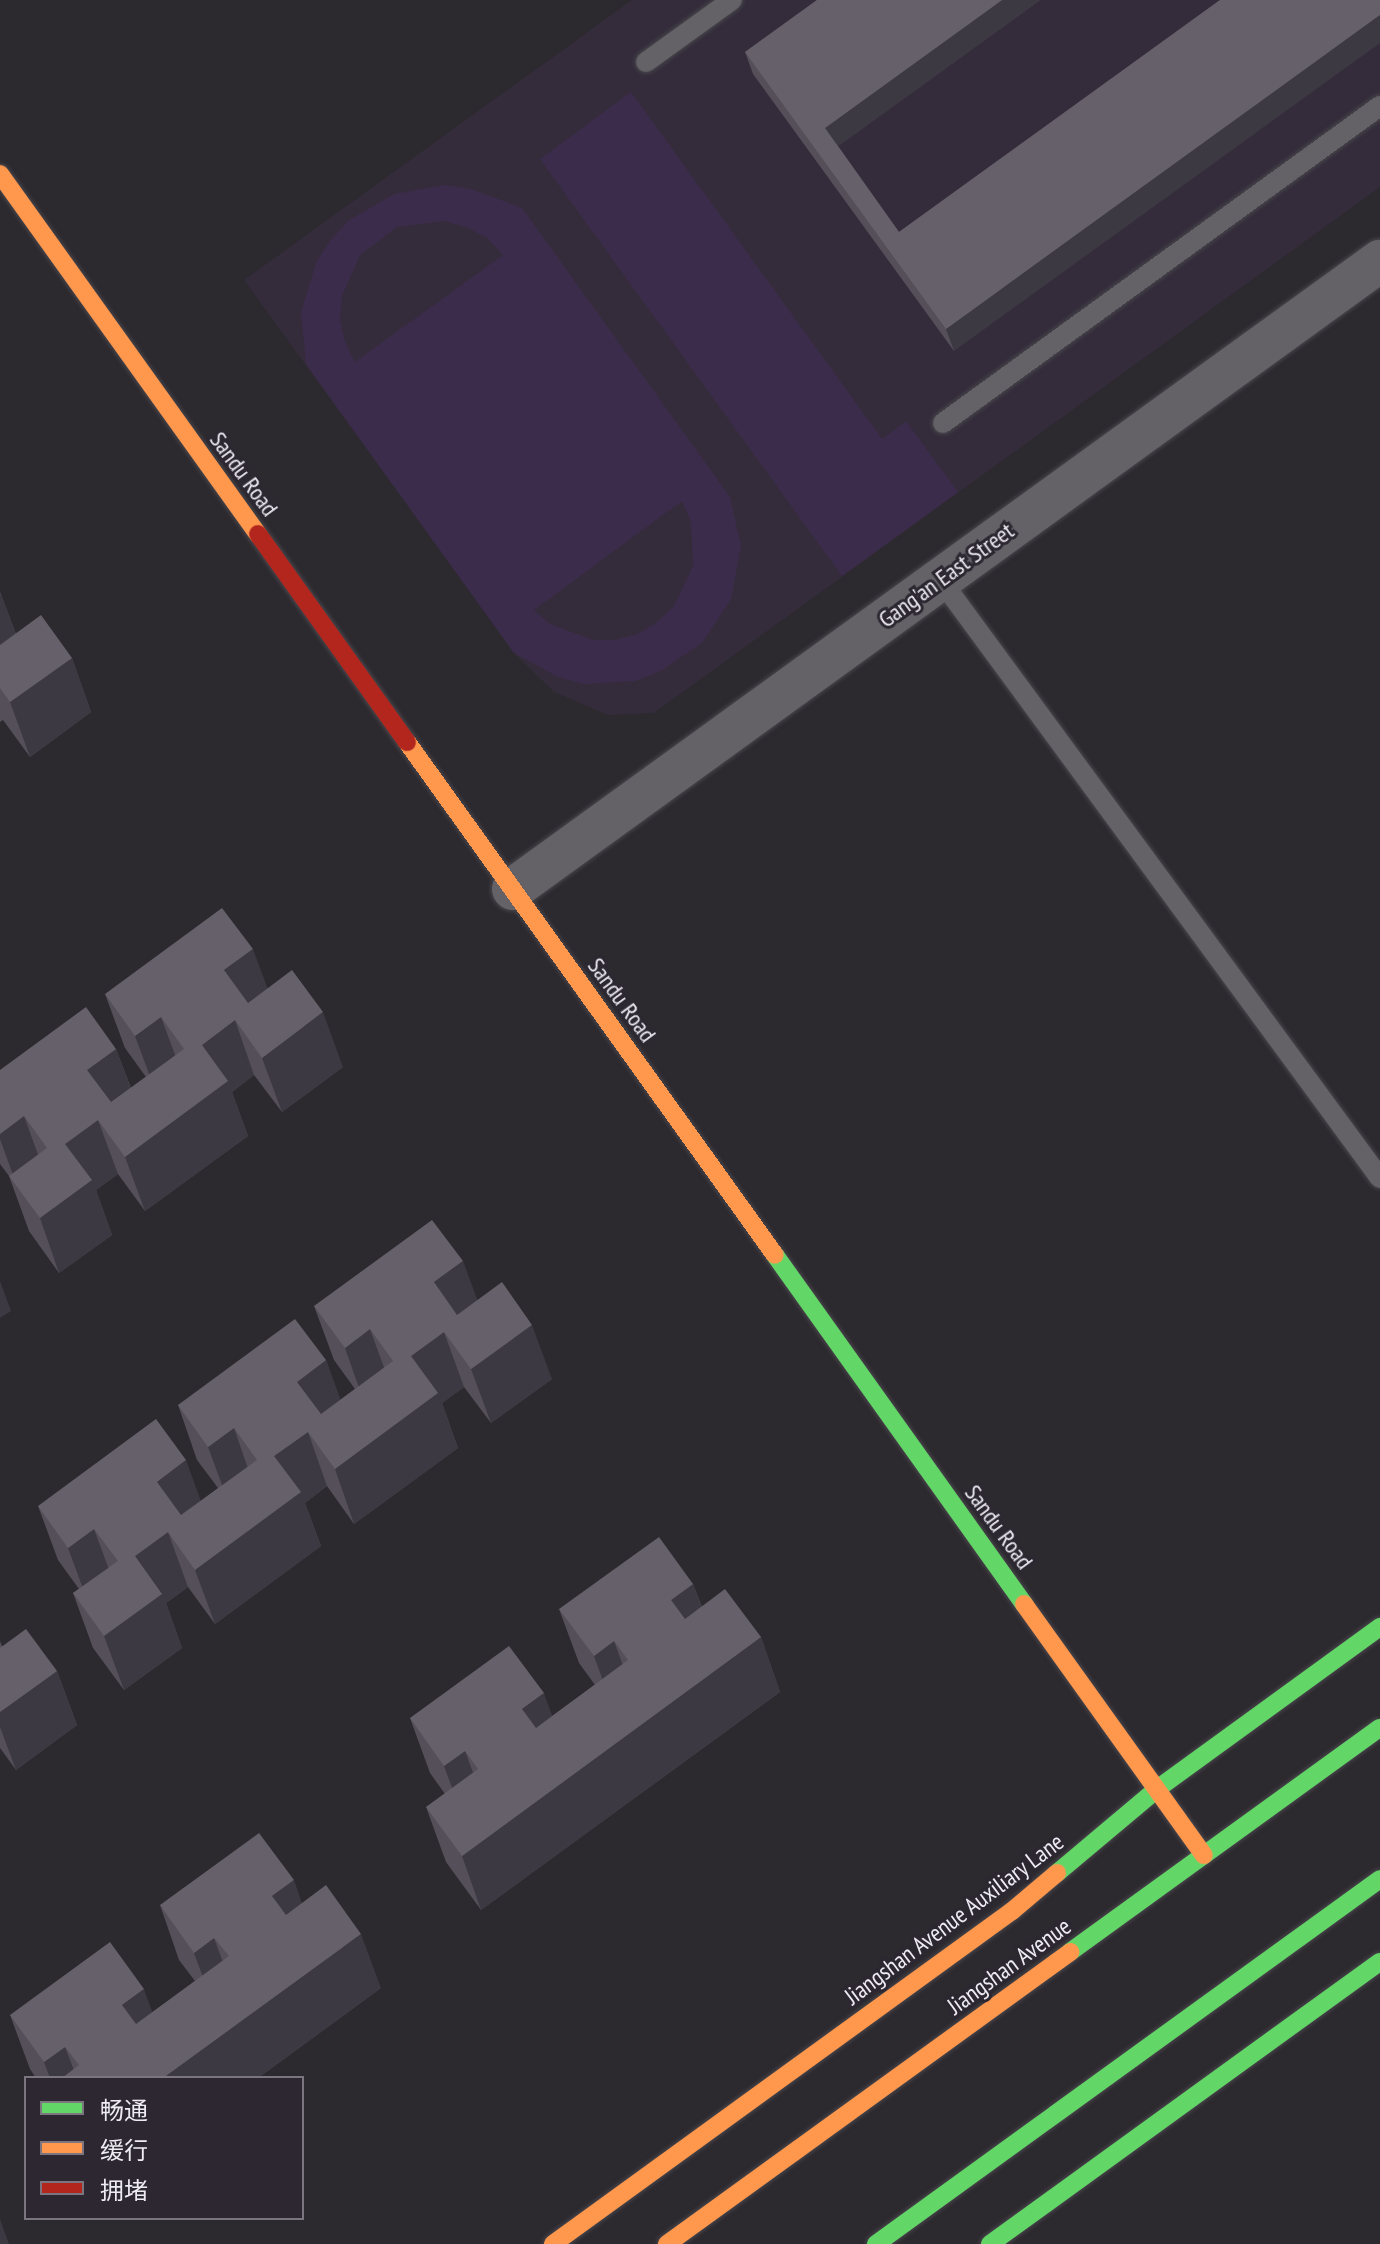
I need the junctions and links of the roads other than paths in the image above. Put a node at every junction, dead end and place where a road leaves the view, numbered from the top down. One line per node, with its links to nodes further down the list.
1 (732, 0): 2 (lane)
2 (646, 62)
3 (1380, 106): 6 (lane)
4 (0, 174): 8 (main road, Sandu Road)
5 (1380, 261): 7 (street, Gang'an East Street)
6 (943, 423)
7 (940, 579): 8 (street, Gang'an East Street); 9 (lane)
8 (513, 889): 12 (main road, Sandu Road)
9 (1380, 1178)
10 (1380, 1627): 12 (main road, Jiangshan Avenue Auxiliary Lane)
11 (1380, 1728): 13 (main road, Jiangshan Avenue)
12 (1157, 1789): 13 (main road, Sandu Road); 16 (main road, Jiangshan Avenue Auxiliary Lane)
13 (1204, 1855): 17 (main road, Jiangshan Avenue)
14 (1380, 1879): 18 (main road)
15 (1380, 1962): 19 (main road)
16 (553, 2244)
17 (667, 2244)
18 (876, 2244)
19 (990, 2244)

